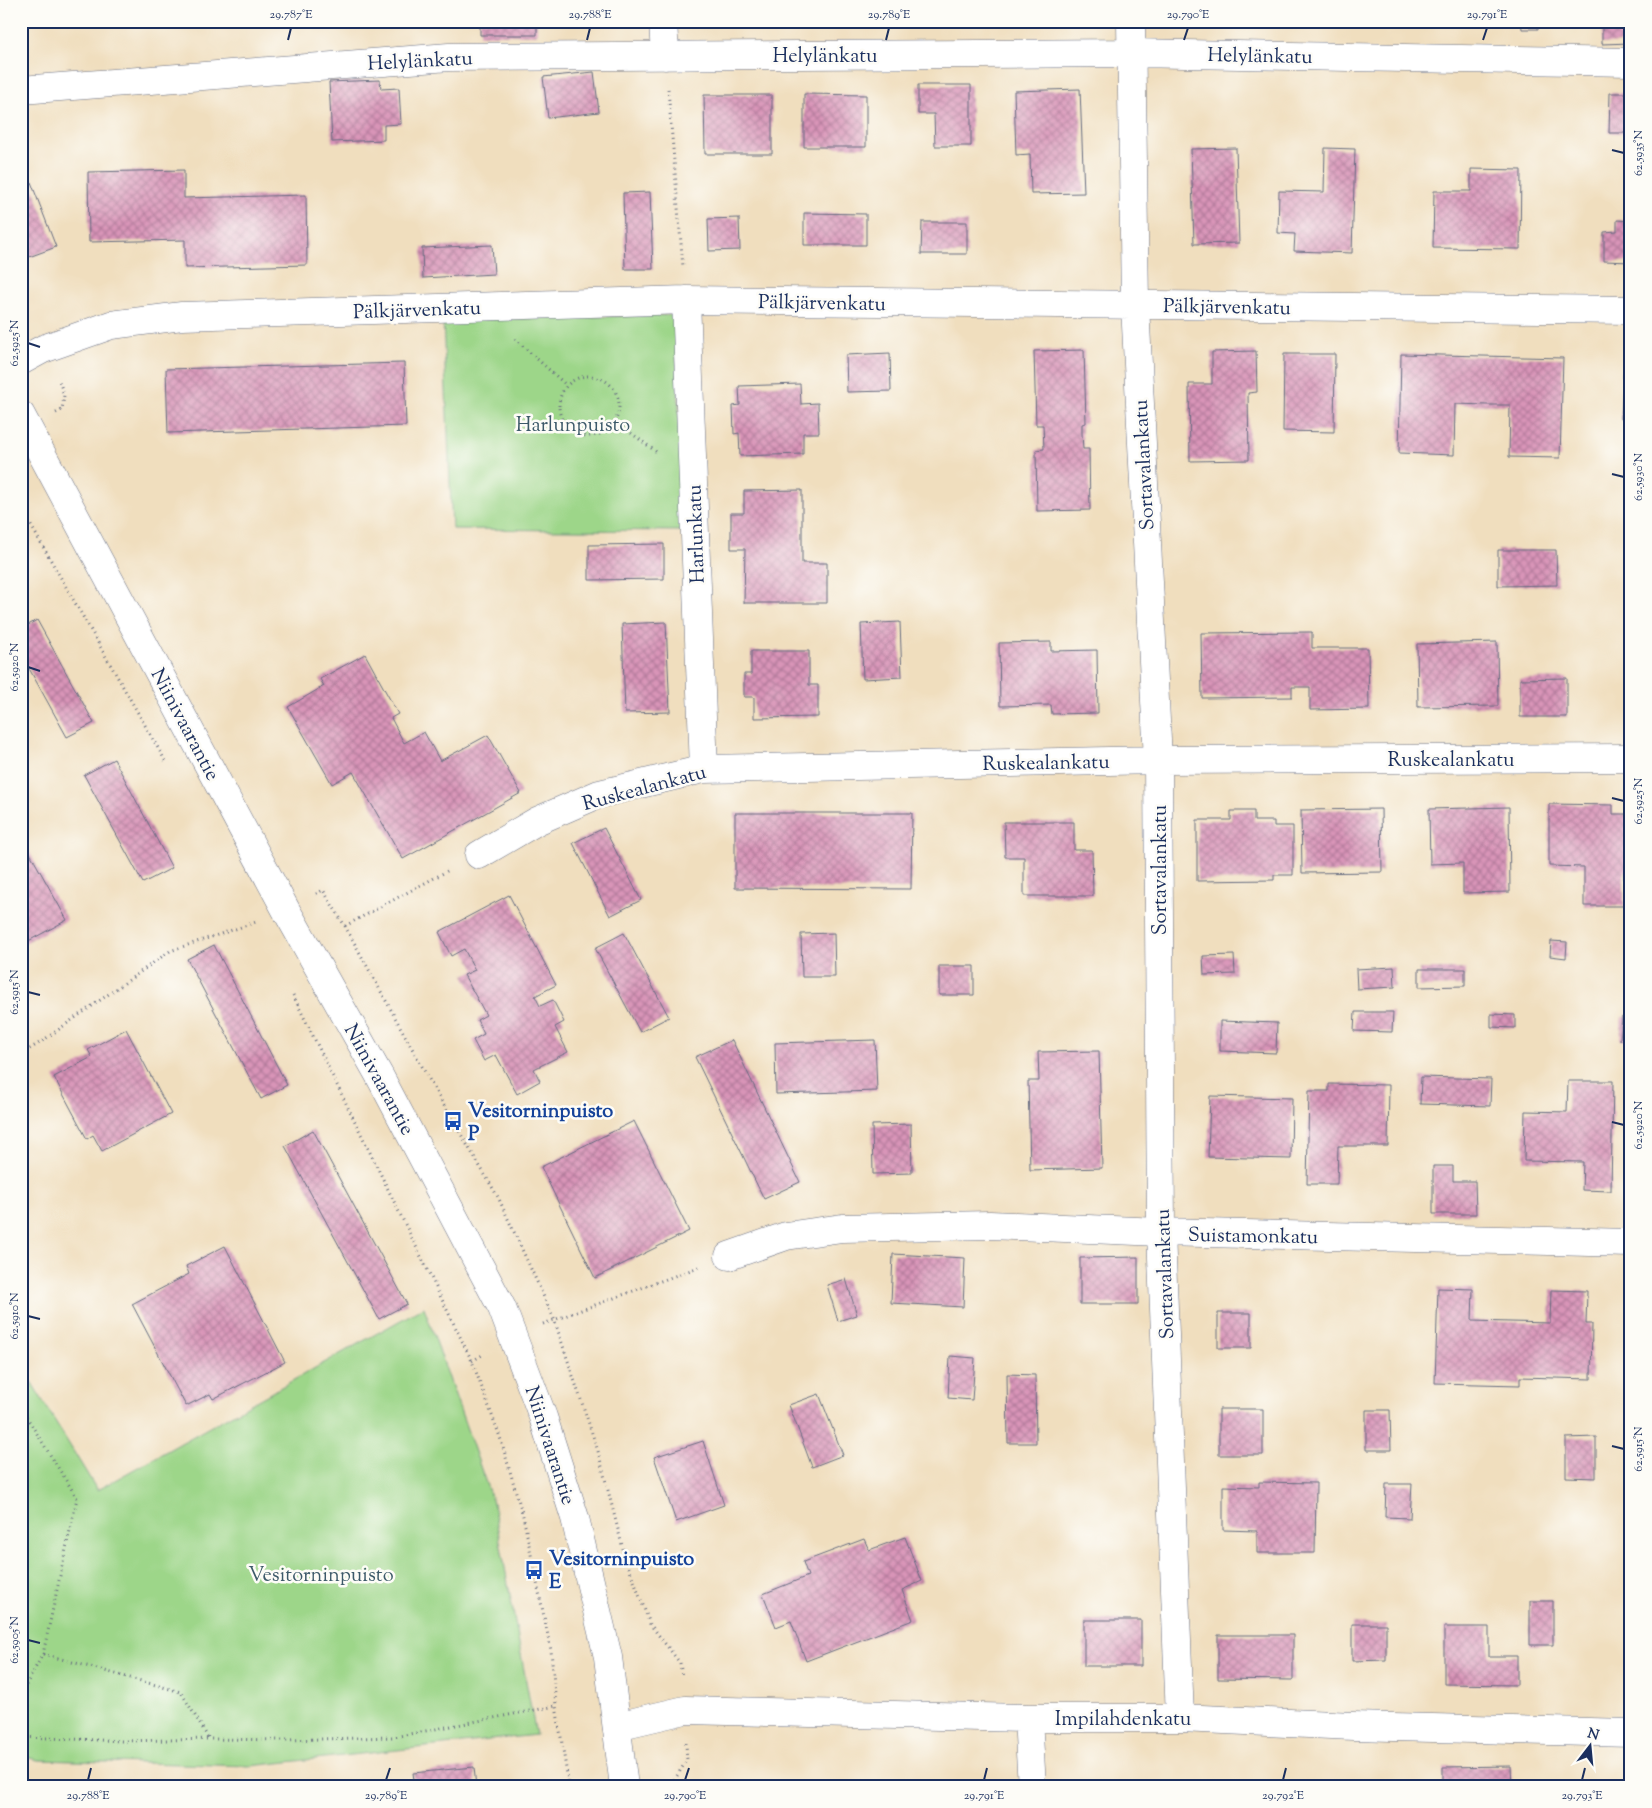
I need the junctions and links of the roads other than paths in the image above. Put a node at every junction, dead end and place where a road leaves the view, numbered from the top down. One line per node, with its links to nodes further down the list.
1 (663, 21): 4 (street)
2 (1131, 21): 3 (street, Sortavalankatu)
3 (1132, 53): 4 (street, Helylänkatu); 5 (street, Helylänkatu); 8 (street, Sortavalankatu)
4 (665, 56): 6 (street, Helylänkatu)
5 (1631, 62)
6 (21, 90)
7 (686, 300): 8 (street, Pälkjärvenkatu); 10 (street, Pälkjärvenkatu); 14 (street, Harlunkatu)
8 (1135, 305): 9 (street, Pälkjärvenkatu); 13 (street, Sortavalankatu)
9 (1631, 310)
10 (21, 361)
11 (21, 415): 21 (street, Niinivaarantie)
12 (1631, 758): 13 (street, Ruskealankatu)
13 (1158, 760): 14 (street, Ruskealankatu); 16 (street, Sortavalankatu)
14 (704, 769): 15 (street, Ruskealankatu)
15 (479, 854)
16 (1161, 1232): 17 (street, Suistamonkatu); 18 (street, Suistamonkatu); 20 (street, Sortavalankatu)
17 (1631, 1243)
18 (729, 1256)
19 (1028, 1718): 20 (street, Impilahdenkatu); 21 (street, Impilahdenkatu); 24 (street)
20 (1180, 1718): 22 (street, Impilahdenkatu)
21 (617, 1726): 23 (street, Niinivaarantie)
22 (1631, 1733)
23 (624, 1787)
24 (1032, 1787)

